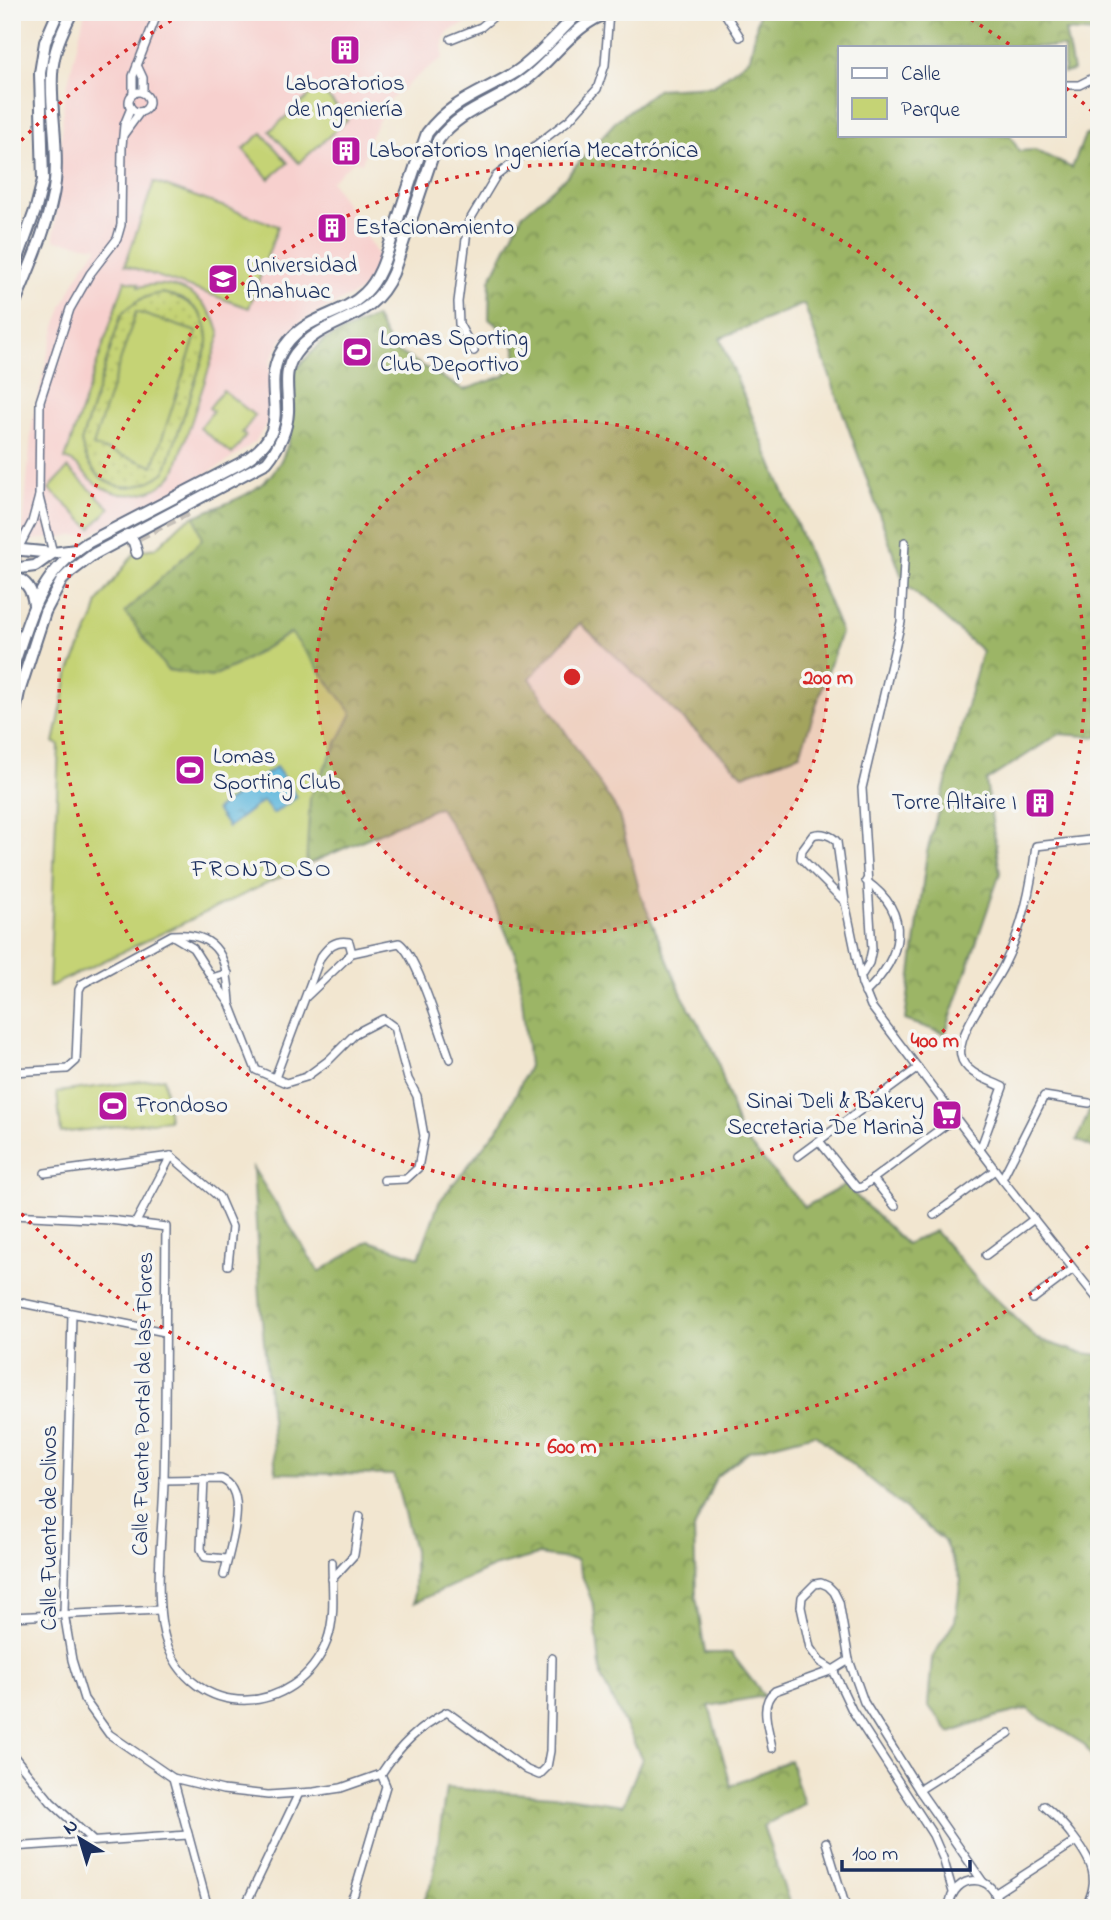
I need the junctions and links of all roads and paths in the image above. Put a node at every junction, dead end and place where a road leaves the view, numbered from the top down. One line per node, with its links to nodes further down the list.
1 (58, 12): 18 (main road)
2 (72, 12): 19 (main road)
3 (158, 12): 10 (street)
4 (499, 12): 9 (street)
5 (610, 12): 7 (main road); 20 (street)
6 (724, 12): 8 (street)
7 (579, 16): 21 (main road); 27 (main road)
8 (740, 37)
9 (451, 39)
10 (137, 65): 13 (street); 14 (street)
11 (1099, 75): 12 (street)
12 (1066, 86)
13 (143, 93): 14 (street); 16 (street)
14 (133, 94): 15 (street)
15 (131, 108): 16 (street); 17 (street)
16 (139, 112): 17 (street)
17 (123, 134): 22 (street)
18 (12, 275)
19 (12, 310)
20 (474, 351)
21 (267, 462): 23 (main road); 24 (main road)
22 (39, 496): 26 (street); 28 (street)
23 (191, 510)
24 (127, 535): 29 (street); 34 (main road)
25 (905, 542): 36 (street)
26 (15, 549): 28 (main road)
27 (76, 550): 28 (main road); 32 (main road)
28 (52, 553): 30 (main road)
29 (137, 553)
30 (12, 569)
31 (12, 575): 32 (main road)
32 (34, 605): 33 (main road)
33 (12, 669)
34 (12, 726)
35 (1099, 839): 55 (street)
36 (866, 881): 43 (street); 45 (street)
37 (845, 902): 37 (street); 43 (street)
38 (172, 935): 39 (street); 40 (street); 50 (street)
39 (202, 937): 40 (street); 42 (street)
40 (193, 948): 44 (street)
41 (352, 953): 46 (street); 46 (street); 48 (street)
42 (228, 973): 44 (street); 47 (street)
43 (861, 976): 45 (street)
44 (212, 978): 47 (street)
45 (865, 993): 49 (street)
46 (307, 996): 51 (street)
47 (230, 1004): 51 (street)
48 (450, 1059)
49 (918, 1068): 53 (street); 54 (street)
50 (12, 1072)
51 (275, 1078): 62 (street)
52 (1088, 1104): 61 (street)
53 (955, 1118): 55 (street); 60 (street)
54 (819, 1141): 57 (street); 60 (street)
55 (980, 1150): 58 (street)
56 (172, 1156): 59 (street); 67 (street); 69 (street)
57 (798, 1156)
58 (995, 1170): 61 (street); 65 (street)
59 (45, 1173)
60 (873, 1179): 63 (street)
61 (1002, 1179): 66 (street)
62 (384, 1180)
63 (895, 1206)
64 (12, 1215): 67 (street, Calle Fuente Portal de las Flores)
65 (934, 1215)
66 (1034, 1219): 68 (street); 70 (street)
67 (135, 1224): 75 (street, Calle Fuente Portal de las Flores)
68 (986, 1255)
69 (228, 1265)
70 (1073, 1269): 71 (street); 73 (street)
71 (1033, 1299)
72 (12, 1301): 74 (street)
73 (1099, 1301)
74 (72, 1314): 75 (street); 84 (street, Calle Fuente de Olivos)
75 (165, 1332): 77 (street, Calle Fuente Portal de las Flores)
76 (204, 1479): 77 (street); 79 (street); 79 (street)
77 (164, 1480): 83 (street, Calle Fuente Portal de las Flores)
78 (360, 1516): 82 (street)
79 (227, 1559): 81 (street)
80 (331, 1562): 82 (street, Calle Fuente Portal de las Flores)
81 (224, 1574)
82 (331, 1579): 83 (street, Calle Fuente Portal de las Flores)
83 (160, 1610): 84 (street)
84 (64, 1613): 85 (street); 93 (street, Calle Fuente de Olivos)
85 (12, 1617)
86 (552, 1658): 92 (street)
87 (849, 1660): 88 (street); 88 (street); 94 (street)
88 (834, 1670): 90 (street); 103 (street)
89 (1009, 1733): 94 (street)
90 (772, 1748)
91 (12, 1754): 98 (street)
92 (381, 1774): 95 (street, Calle Fuente de Olivos); 107 (street)
93 (173, 1778): 95 (street, Calle Fuente de Olivos); 97 (street)
94 (919, 1790): 102 (street)
95 (299, 1793): 106 (street)
96 (1044, 1806): 100 (street)
97 (188, 1835): 98 (street); 105 (street)
98 (92, 1840): 101 (street)
99 (826, 1842): 108 (street)
100 (1075, 1842): 104 (street); 111 (street)
101 (12, 1847)
102 (983, 1882): 103 (street); 104 (street)
103 (953, 1892): 109 (street)
104 (996, 1893): 110 (street)
105 (208, 1908)
106 (244, 1908)
107 (347, 1908)
108 (846, 1908)
109 (949, 1908)
110 (998, 1908)
111 (1086, 1908)

